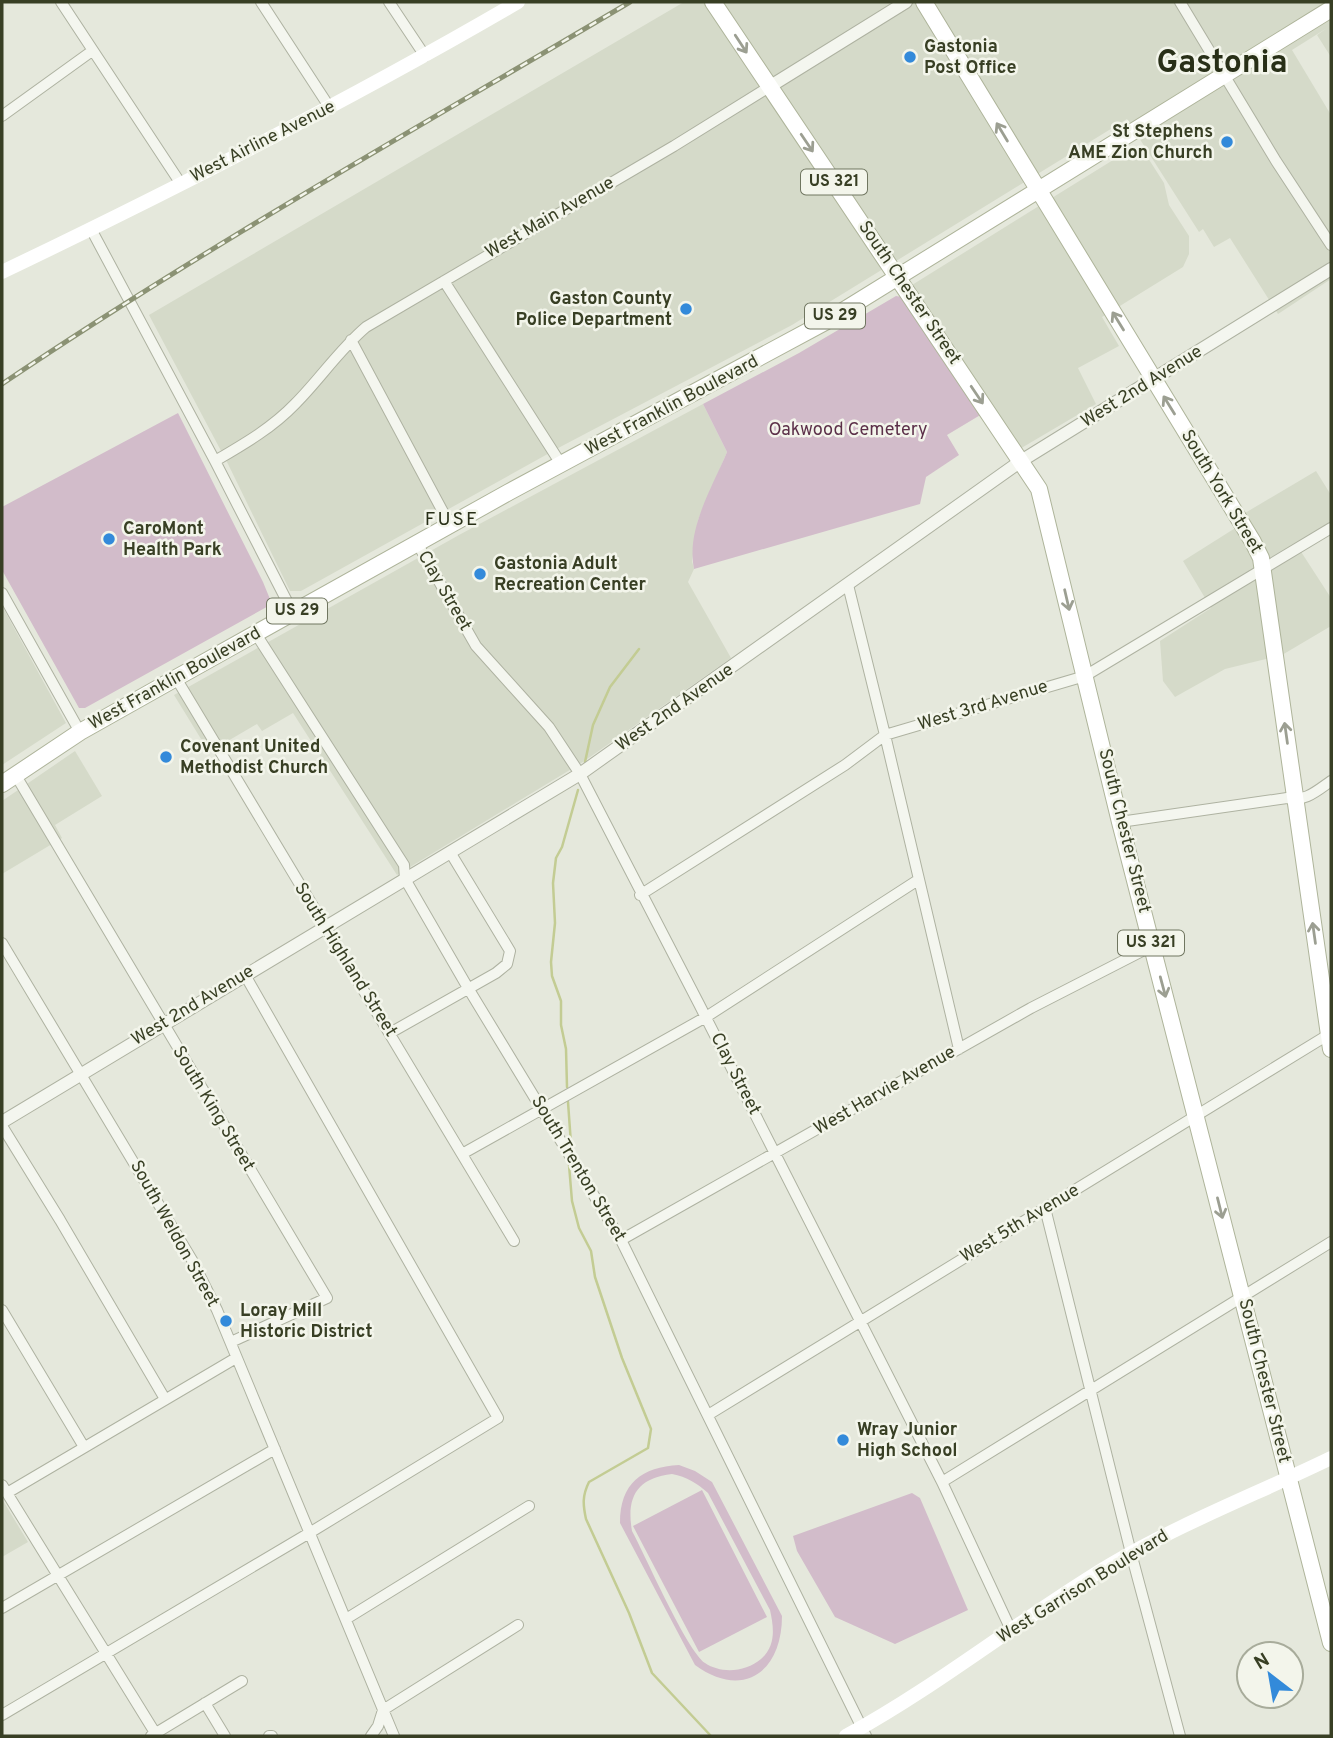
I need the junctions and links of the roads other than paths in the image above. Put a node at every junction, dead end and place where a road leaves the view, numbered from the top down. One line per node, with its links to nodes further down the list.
1 (61, 2): 10 (street)
2 (261, 2): 14 (street)
3 (389, 2): 11 (street)
4 (517, 2): 11 (main road, West Airline Avenue)
5 (713, 2): 13 (main road, US 321, one-way to 13)
6 (906, 2): 13 (street, West Main Avenue)
7 (923, 2): 17 (main road, South York Street, one-way to 7)
8 (1180, 2): 12 (street)
9 (1331, 9): 12 (main road, West Franklin Boulevard / US 29)
10 (92, 51): 15 (street); 16 (street)
11 (425, 56): 14 (main road, West Airline Avenue)
12 (1224, 75): 17 (main road, West Franklin Boulevard / US 29); 19 (street)
13 (769, 87): 22 (main road, South Chester Street / US 321, one-way to 22); 23 (street, West Main Avenue)
14 (330, 108): 16 (main road, West Airline Avenue)
15 (2, 116)
16 (181, 184): 18 (main road, West Airline Avenue)
17 (1037, 190): 22 (main road, West Franklin Boulevard / US 29); 25 (main road, South York Street, one-way to 17)
18 (91, 229): 21 (main road, West Airline Avenue); 26 (street)
19 (1331, 245)
20 (1331, 269): 25 (street, West 2nd Avenue)
21 (2, 272)
22 (898, 277): 27 (main road, South Chester Street / US 321, one-way to 27); 28 (main road, West Franklin Boulevard / US 29)
23 (444, 281): 24 (street, West Main Avenue); 28 (street)
24 (351, 340): 26 (street, West Main Avenue); 29 (street)
25 (1154, 379): 27 (street, West 2nd Avenue); 32 (main road, South York Street, one-way to 25)
26 (215, 461): 35 (street)
27 (1021, 461): 33 (street, West 2nd Avenue); 37 (main road, South Chester Street / US 321, one-way to 37)
28 (561, 464): 29 (main road, West Franklin Boulevard / US 29)
29 (450, 525): 31 (main road, West Franklin Boulevard / US 29)
30 (1331, 528): 32 (street, West 3rd Avenue)
31 (417, 543): 35 (main road, West Franklin Boulevard / US 29); 41 (street, Clay Street)
32 (1263, 570): 37 (street, West 3rd Avenue); 44 (main road, South York Street, one-way to 32)
33 (848, 585): 40 (street); 41 (street, West 2nd Avenue)
34 (2, 593): 39 (street)
35 (293, 613): 36 (main road, West Franklin Boulevard / US 29)
36 (256, 634): 38 (main road, West Franklin Boulevard / US 29); 47 (street, South Trenton Street)
37 (1085, 676): 40 (street, West 3rd Avenue); 45 (main road, South Chester Street / US 321)
38 (176, 678): 39 (main road, West Franklin Boulevard / US 29); 50 (street, South Highland Street)
39 (80, 732): 42 (main road, West Franklin Boulevard / US 29)
40 (886, 736): 48 (street); 49 (street, West 3rd Avenue)
41 (580, 774): 46 (street, West 2nd Avenue); 49 (street, Clay Street)
42 (8, 779): 56 (street, South King Street)
43 (1331, 781): 44 (street)
44 (1295, 800): 45 (street); 58 (main road, South York Street, one-way to 44)
45 (1120, 822): 52 (main road, South Chester Street / US 321)
46 (450, 852): 47 (street, West 2nd Avenue); 54 (street)
47 (405, 879): 50 (street, West 2nd Avenue); 54 (street, South Trenton Street)
48 (918, 880): 55 (street); 59 (street)
49 (640, 895): 55 (street, Clay Street)
50 (324, 927): 53 (street, West 2nd Avenue); 57 (street, South Highland Street)
51 (2, 943): 60 (street, South Weldon Street)
52 (1152, 946): 59 (street, West Harvie Avenue); 62 (main road, South Chester Street / US 321, one-way to 62)
53 (245, 975): 56 (street, West 2nd Avenue); 85 (street)
54 (468, 988): 57 (street); 61 (street, South Trenton Street)
55 (706, 1017): 61 (street); 65 (street, Clay Street)
56 (162, 1025): 60 (street, West 2nd Avenue); 73 (street, South King Street)
57 (390, 1033): 64 (street, South Highland Street)
58 (1331, 1039): 62 (street, West 5th Avenue)
59 (959, 1049): 65 (street, West Harvie Avenue)
60 (81, 1074): 63 (street, West 2nd Avenue); 73 (street, South Weldon Street)
61 (542, 1108): 64 (street); 67 (street, South Trenton Street)
62 (1197, 1115): 66 (street, West 5th Avenue); 70 (main road, South Chester Street / US 321, one-way to 70)
63 (2, 1124): 76 (street)
64 (462, 1154): 68 (street, South Highland Street)
65 (775, 1154): 67 (street, West Harvie Avenue); 72 (street, Clay Street)
66 (1045, 1208): 72 (street, West 5th Avenue); 75 (street)
67 (621, 1240): 77 (street, South Trenton Street)
68 (514, 1241)
69 (1331, 1242): 70 (street)
70 (1243, 1296): 75 (street); 81 (main road, South Chester Street / US 321)
71 (2, 1310): 78 (street)
72 (861, 1321): 77 (street, West 5th Avenue); 82 (street, Clay Street)
73 (230, 1342): 74 (street, South Weldon Street)
74 (236, 1358): 76 (street); 79 (street, South Weldon Street)
75 (1091, 1390): 82 (street); 86 (street)
76 (165, 1399): 78 (street)
77 (708, 1415): 98 (street, South Trenton Street)
78 (84, 1447): 83 (street)
79 (275, 1449): 85 (street, South Weldon Street); 87 (street)
80 (1331, 1458): 81 (main road, West Garrison Boulevard)
81 (1289, 1479): 86 (main road, West Garrison Boulevard); 92 (main road, South Chester Street / US 321)
82 (942, 1482): 91 (street, Clay Street)
83 (4, 1489): 87 (street)
84 (529, 1506): 89 (street)
85 (311, 1532): 89 (street, South Weldon Street); 93 (street)
86 (1131, 1553): 91 (main road, West Garrison Boulevard); 104 (street)
87 (57, 1574): 88 (street); 93 (street)
88 (2, 1608)
89 (346, 1619): 96 (street, South Weldon Street)
90 (518, 1625): 96 (street)
91 (1011, 1630): 98 (main road, West Garrison Boulevard)
92 (1331, 1643)
93 (105, 1654): 97 (street); 99 (street)
94 (243, 1681): 95 (street)
95 (205, 1703): 99 (street); 100 (street)
96 (383, 1710): 101 (street); 102 (street, South Weldon Street)
97 (2, 1715)
98 (865, 1731): 103 (main road, West Garrison Boulevard)
99 (154, 1735)
100 (225, 1736)
101 (371, 1736)
102 (394, 1736)
103 (846, 1736)
104 (1180, 1736)

